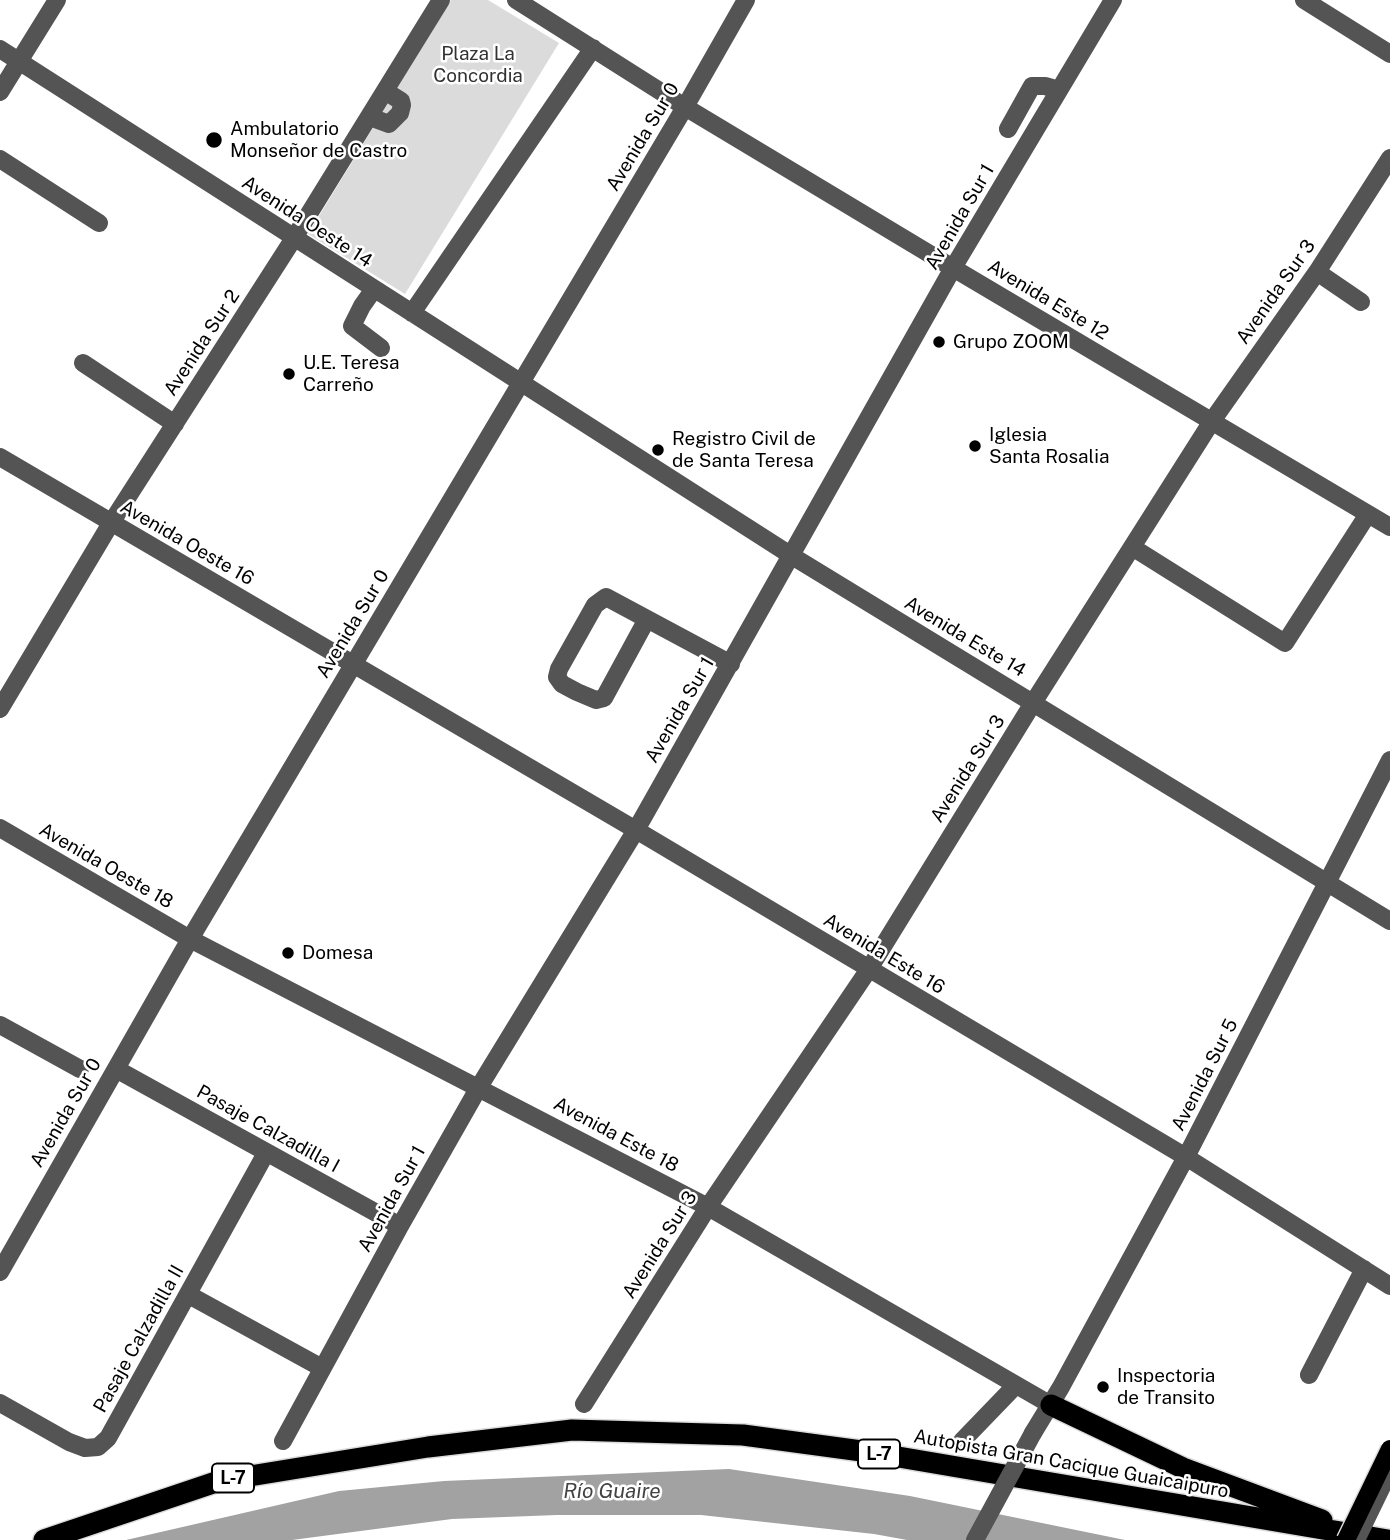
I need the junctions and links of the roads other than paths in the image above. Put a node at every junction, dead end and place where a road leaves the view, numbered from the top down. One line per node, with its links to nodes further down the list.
1 (57, 0): 10 (street)
2 (441, 0): 18 (street, Avenida Sur 2)
3 (516, 0): 7 (street, Avenida Este 12)
4 (746, 0): 13 (street, Avenida Sur 0)
5 (1113, 0): 11 (street, Avenida Sur 1)
6 (1304, 0): 9 (street)
7 (593, 48): 13 (street, Avenida Este 12); 23 (street)
8 (0, 49): 10 (street, Avenida Oeste 14)
9 (1390, 54)
10 (19, 61): 12 (street); 18 (street, Avenida Oeste 14)
11 (1059, 90): 14 (street); 19 (street, Avenida Sur 1)
12 (0, 92)
13 (685, 107): 19 (street, Avenida Este 12); 26 (street, Avenida Sur 0)
14 (1008, 129)
15 (1390, 158): 20 (street, Avenida Sur 3)
16 (0, 159): 17 (street)
17 (99, 223)
18 (294, 239): 21 (street, Avenida Oeste 14); 28 (street, Avenida Sur 2)
19 (953, 268): 27 (street, Avenida Este 12); 34 (street, Avenida Sur 1)
20 (1317, 272): 22 (street); 27 (street, Avenida Sur 3)
21 (374, 289): 23 (street, Avenida Oeste 14); 24 (street)
22 (1361, 302)
23 (412, 313): 26 (street, Avenida Oeste 14)
24 (381, 348)
25 (83, 363): 28 (street)
26 (522, 382): 34 (street, Avenida Este 14); 36 (street, Avenida Sur 0)
27 (1212, 421): 30 (street, Avenida Este 12); 33 (street, Avenida Sur 3)
28 (175, 424): 31 (street, Avenida Sur 2)
29 (0, 457): 31 (street, Avenida Oeste 16)
30 (1368, 514): 32 (street, Avenida Este 12); 33 (street)
31 (111, 523): 36 (street, Avenida Oeste 16); 39 (street, Avenida Sur 2)
32 (1390, 527)
33 (1132, 547): 38 (street, Avenida Sur 3)
34 (792, 556): 37 (street, Avenida Sur 1); 38 (street, Avenida Este 14)
35 (647, 619): 35 (street); 37 (street)
36 (353, 663): 42 (street, Avenida Este 16); 45 (street, Avenida Sur 0)
37 (731, 664): 42 (street, Avenida Sur 1)
38 (1033, 703): 43 (street, Avenida Este 14); 46 (street, Avenida Sur 3)
39 (0, 709)
40 (1390, 760): 43 (street, Avenida Sur 5)
41 (0, 828): 45 (street, Avenida Oeste 18)
42 (636, 830): 46 (street, Avenida Este 16); 50 (street, Avenida Sur 1)
43 (1328, 883): 44 (street, Avenida Este 14); 52 (street, Avenida Sur 5)
44 (1390, 921)
45 (190, 939): 49 (street, Avenida Sur 0); 50 (street, Avenida Este 18)
46 (869, 969): 52 (street, Avenida Este 16); 53 (street, Avenida Sur 3)
47 (0, 1025): 48 (street)
48 (80, 1069)
49 (116, 1069): 51 (street, Pasaje Calzadilla I); 56 (street, Avenida Sur 0)
50 (479, 1087): 53 (street, Avenida Este 18); 54 (street, Avenida Sur 1)
51 (266, 1153): 54 (street, Pasaje Calzadilla I); 58 (street, Pasaje Calzadilla II)
52 (1186, 1157): 55 (street, Avenida Este 16); 64 (street, Avenida Sur 5)
53 (708, 1207): 61 (street, Avenida Este 18); 63 (street, Avenida Sur 3)
54 (400, 1226): 59 (street, Avenida Sur 1)
55 (1364, 1269): 57 (street, Avenida Este 16); 60 (street)
56 (0, 1272)
57 (1390, 1286)
58 (189, 1295): 59 (street); 62 (street, Pasaje Calzadilla II)
59 (322, 1368): 65 (street, Avenida Sur 1)
60 (1309, 1375)
61 (1016, 1385): 64 (street, Avenida Este 18); 66 (street)
62 (0, 1403)
63 (584, 1404)
64 (1051, 1405): 69 (highway); 71 (street, Avenida Sur 5, bridge)
65 (284, 1441)
66 (962, 1441)
67 (1390, 1449): 72 (main road, bridge)
68 (1390, 1470): 73 (street, bridge)
69 (1327, 1522)
70 (44, 1540): 74 (highway, Autopista Gran Cacique Guaicaipuro / L-7)
71 (975, 1540)
72 (1346, 1540)
73 (1356, 1540)
74 (1388, 1540)

